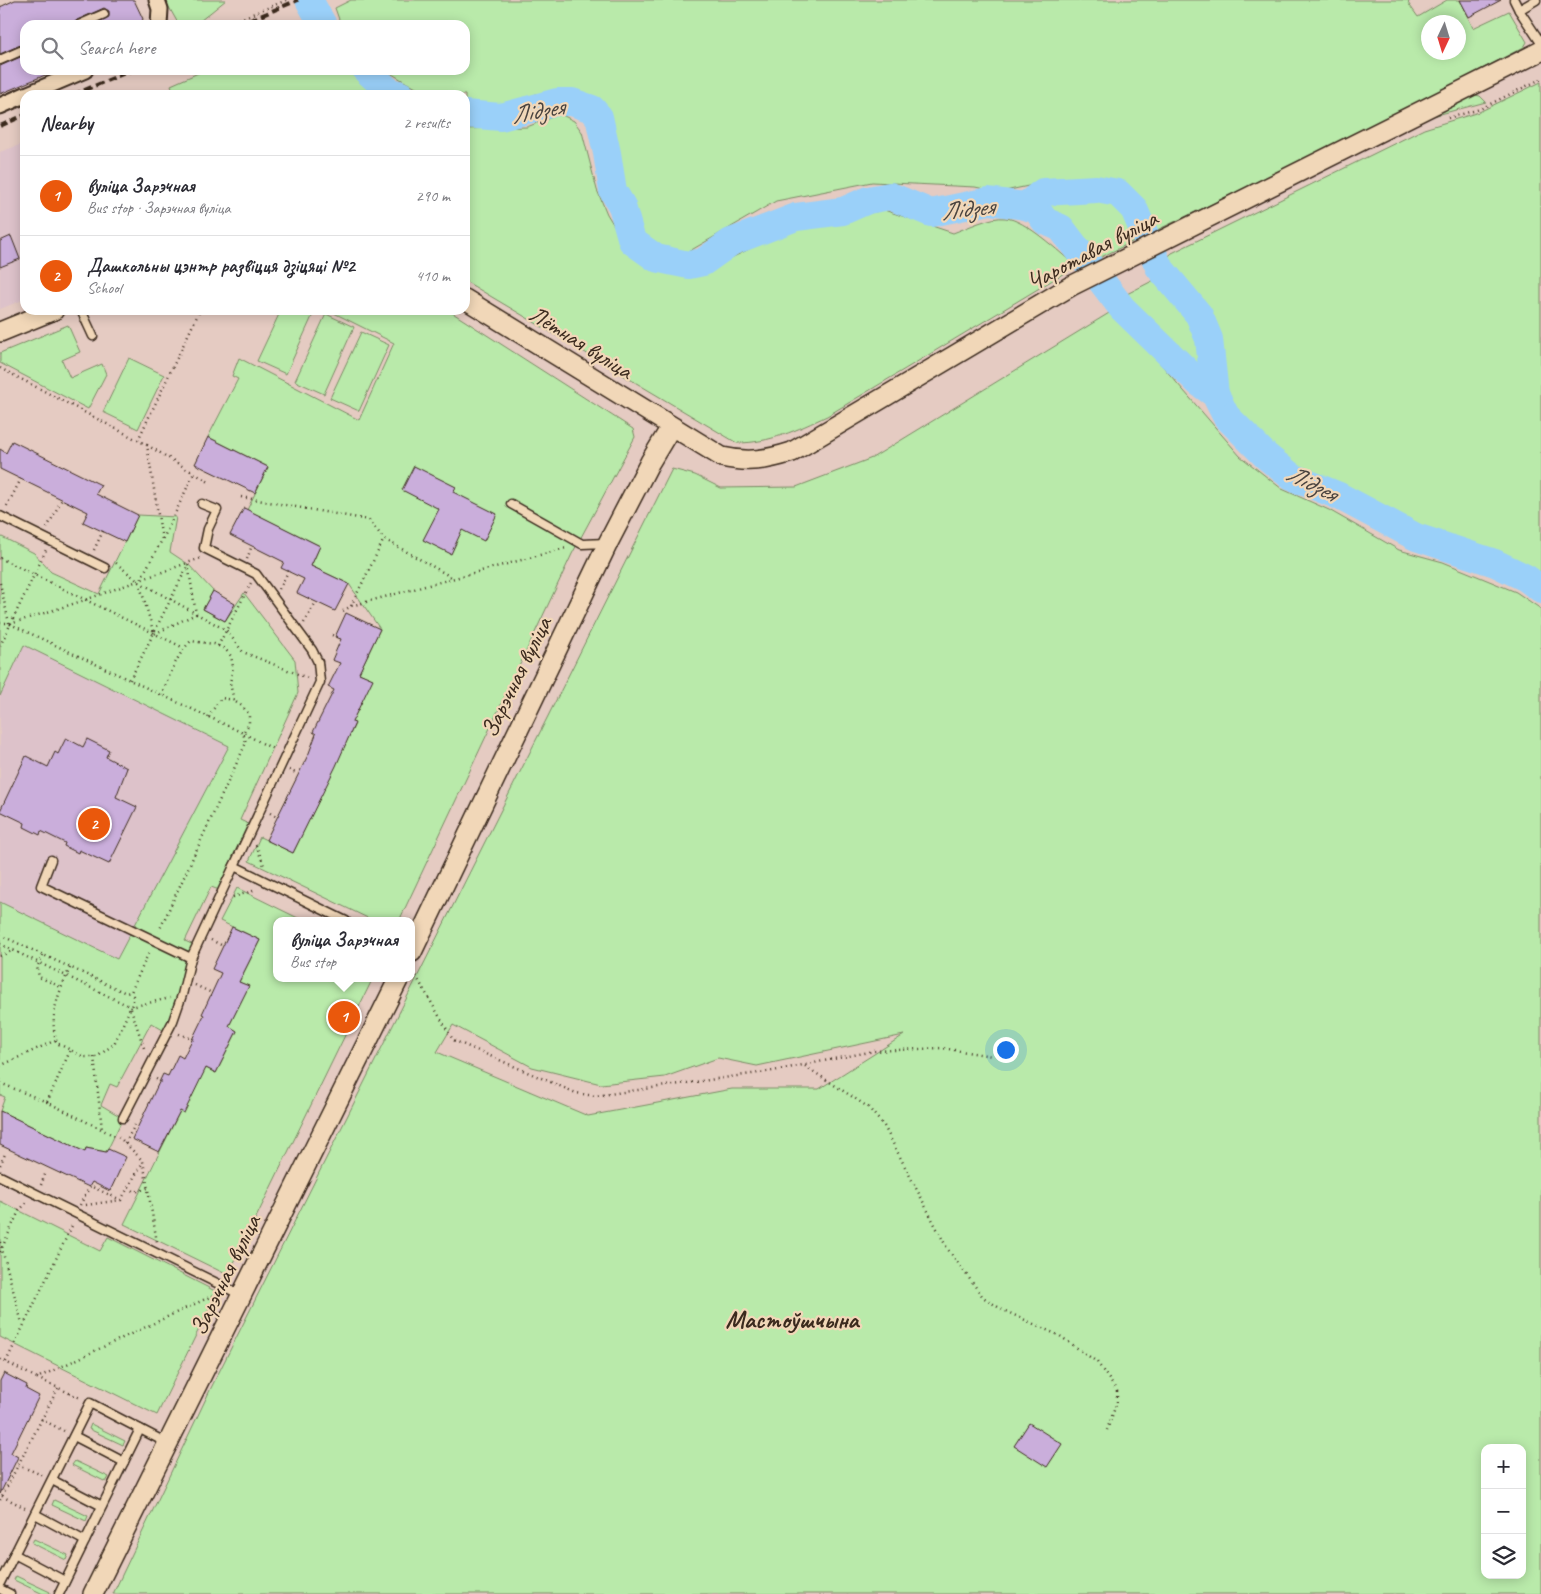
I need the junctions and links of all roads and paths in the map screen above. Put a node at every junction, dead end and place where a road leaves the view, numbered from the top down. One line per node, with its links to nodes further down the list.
1 (157, 0): 8 (street)
2 (287, 0): 9 (path)
3 (1514, 0): 5 (lane)
4 (1536, 0): 5 (lane)
5 (1519, 10): 10 (lane)
6 (104, 14): 7 (lane)
7 (90, 20)
8 (159, 20)
9 (238, 20)
10 (1541, 43)
11 (1541, 50): 25 (street, Чаротавая вуліца)
12 (20, 51): 13 (lane)
13 (0, 60)
14 (73, 75): 15 (street)
15 (38, 90)
16 (20, 98): 17 (street)
17 (0, 106)
18 (470, 302): 25 (street, Лётная вуліца)
19 (42, 315): 22 (street)
20 (84, 315): 23 (lane)
21 (198, 315): 26 (path)
22 (0, 332)
23 (93, 336)
24 (0, 368): 26 (path)
25 (671, 427): 42 (street, Зарэчная вуліца)
26 (138, 440): 27 (path)
27 (147, 444): 28 (path); 40 (path)
28 (194, 472): 30 (path); 40 (path)
29 (20, 479): 35 (path)
30 (210, 482)
31 (241, 497): 39 (path)
32 (62, 499): 37 (path)
33 (202, 504): 52 (lane)
34 (512, 504): 43 (lane)
35 (6, 508)
36 (0, 516): 41 (lane)
37 (47, 528)
38 (103, 531): 45 (path)
39 (384, 539): 54 (path); 61 (path)
40 (162, 540): 55 (path)
41 (50, 541): 50 (lane); 53 (path)
42 (608, 543): 43 (lane); 98 (street, Зарэчная вуліца)
43 (582, 544): 54 (path)
44 (251, 548): 48 (path)
45 (93, 551)
46 (0, 558): 53 (path)
47 (115, 562): 55 (path)
48 (245, 562)
49 (188, 564): 55 (path); 59 (path); 63 (path)
50 (106, 568)
51 (290, 568): 57 (path)
52 (256, 574): 68 (path); 76 (lane)
53 (33, 576): 58 (path); 66 (path)
54 (454, 579): 61 (path)
55 (138, 582): 58 (path); 59 (path); 69 (path)
56 (0, 583): 66 (path)
57 (277, 593)
58 (85, 600): 66 (path); 69 (path)
59 (171, 601): 63 (path); 69 (path)
60 (316, 602): 67 (path)
61 (351, 606): 62 (path)
62 (343, 612)
63 (196, 614): 68 (path); 69 (path)
64 (0, 618): 66 (path)
65 (0, 624): 66 (path)
66 (10, 624): 72 (path); 75 (path)
67 (302, 626)
68 (226, 630): 73 (path); 76 (path)
69 (154, 634): 74 (path); 75 (path)
70 (332, 635): 71 (path)
71 (339, 638)
72 (0, 646)
73 (218, 646): 74 (path); 78 (path)
74 (184, 648): 77 (path)
75 (130, 680): 77 (path)
76 (320, 684): 81 (lane)
77 (162, 695): 79 (path)
78 (234, 700): 79 (path); 80 (path)
79 (208, 717): 80 (path)
80 (243, 733): 81 (path); 95 (path)
81 (285, 755): 88 (lane)
82 (288, 770): 83 (path)
83 (298, 774)
84 (268, 812): 85 (path)
85 (277, 817)
86 (255, 843): 89 (path)
87 (51, 860): 95 (lane)
88 (234, 866): 92 (lane); 102 (lane)
89 (267, 874)
90 (260, 889): 91 (path)
91 (229, 898)
92 (338, 917)
93 (0, 935): 100 (path)
94 (209, 939): 97 (path)
95 (154, 941): 102 (lane); 110 (path)
96 (0, 944): 99 (path)
97 (223, 946)
98 (415, 946)
99 (14, 950): 101 (path); 103 (path)
100 (43, 955): 103 (path); 104 (path)
101 (0, 956)
102 (190, 958): 112 (lane)
103 (39, 963): 106 (path); 109 (path)
104 (70, 967): 106 (path); 110 (path)
105 (415, 974): 122 (path)
106 (66, 976): 109 (path); 113 (path)
107 (397, 982): 143 (street, Зарэчная вуліца)
108 (192, 984): 111 (path)
109 (61, 987): 115 (path)
110 (129, 993): 113 (path)
111 (212, 993)
112 (182, 995): 113 (path); 120 (lane)
113 (130, 1007): 119 (path); 120 (path)
114 (179, 1034): 116 (path)
115 (56, 1040): 117 (path); 121 (path)
116 (195, 1040)
117 (70, 1051): 119 (path); 125 (path)
118 (992, 1056): 122 (path)
119 (94, 1058): 128 (path)
120 (150, 1065): 123 (path); 126 (lane)
121 (0, 1066)
122 (803, 1066): 152 (path)
123 (162, 1082)
124 (0, 1083): 125 (path)
125 (47, 1102): 128 (path)
126 (123, 1118)
127 (135, 1126): 129 (path)
128 (102, 1130): 129 (path)
129 (125, 1144): 131 (path)
130 (6, 1152): 132 (path)
131 (143, 1161): 135 (path); 136 (path)
132 (0, 1165)
133 (46, 1172): 137 (path)
134 (0, 1176): 137 (lane)
135 (128, 1187): 136 (path); 138 (path)
136 (148, 1188): 141 (path)
137 (34, 1194): 139 (lane); 142 (path)
138 (121, 1200): 138 (path)
139 (76, 1214): 143 (lane); 144 (path)
140 (0, 1242): 142 (path)
141 (158, 1246)
142 (0, 1251): 144 (path)
143 (235, 1292): 147 (path); 154 (street, Зарэчная вуліца)
144 (23, 1324): 146 (path)
145 (0, 1359): 146 (path)
146 (6, 1362): 147 (path)
147 (37, 1378): 148 (path)
148 (58, 1388): 149 (path); 150 (path)
149 (90, 1403): 151 (lane); 153 (lane)
150 (42, 1419): 153 (path); 156 (path)
151 (140, 1429): 154 (lane); 155 (lane)
152 (1108, 1430)
153 (74, 1436): 155 (lane); 157 (lane)
154 (168, 1444): 169 (street, Зарэчная вуліца)
155 (124, 1462): 160 (lane)
156 (18, 1465): 157 (path); 158 (path)
157 (52, 1480): 160 (lane); 161 (lane)
158 (2, 1496): 159 (path); 161 (path)
159 (0, 1500)
160 (102, 1506): 162 (lane)
161 (35, 1514): 162 (lane); 163 (lane)
162 (85, 1541): 164 (lane)
163 (14, 1554): 164 (lane); 165 (lane)
164 (65, 1582): 168 (lane)
165 (0, 1583)
166 (0, 1589): 167 (lane)
167 (10, 1594)
168 (59, 1594)
169 (93, 1594)

